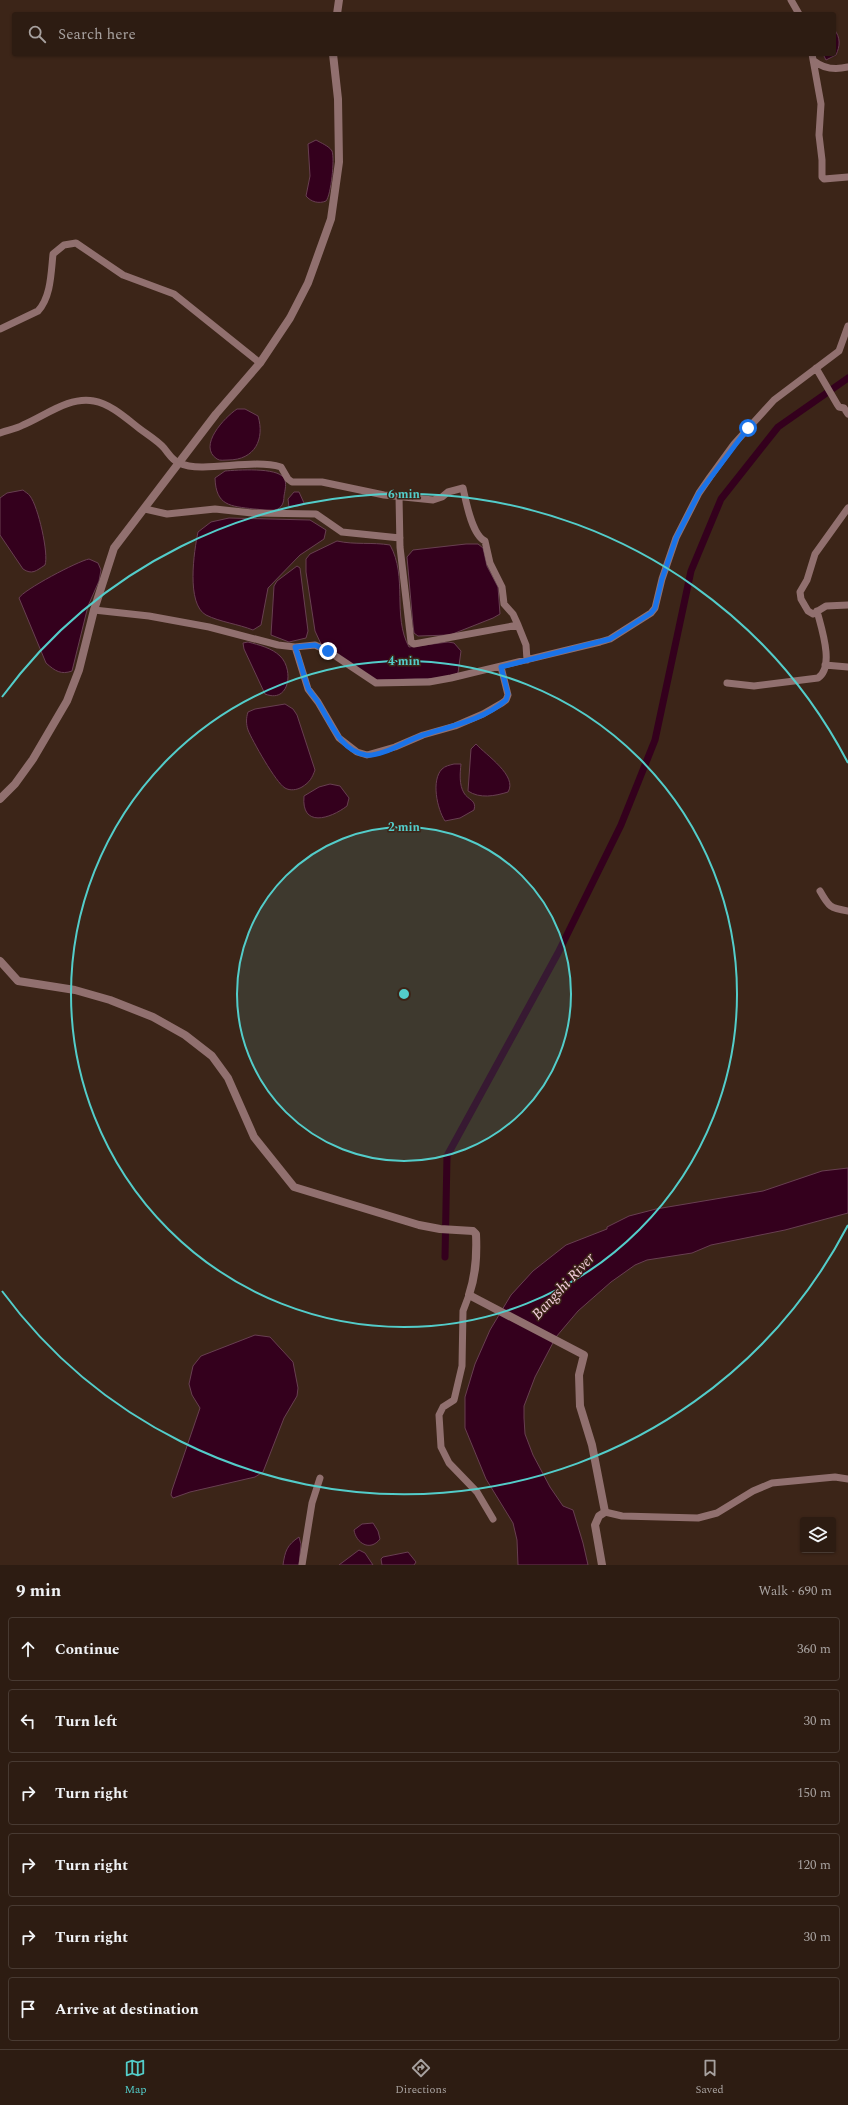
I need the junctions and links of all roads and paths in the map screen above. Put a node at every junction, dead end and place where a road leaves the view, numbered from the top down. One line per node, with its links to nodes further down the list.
1 (339, 0): 3 (street)
2 (791, 0): 4 (street)
3 (337, 12)
4 (798, 12)
5 (333, 56): 12 (street)
6 (812, 56): 7 (street)
7 (814, 62): 8 (street); 9 (street)
8 (848, 67)
9 (848, 177)
10 (848, 326): 13 (street)
11 (0, 329): 12 (street)
12 (260, 363): 16 (street)
13 (817, 370): 14 (street); 26 (street)
14 (848, 414)
15 (0, 433): 16 (street)
16 (179, 464): 17 (street); 19 (street)
17 (400, 496): 20 (street); 24 (street)
18 (848, 508): 23 (street)
19 (145, 509): 20 (street); 22 (street)
20 (400, 538): 24 (street)
21 (848, 605): 23 (street)
22 (94, 610): 25 (street); 31 (street)
23 (817, 611): 27 (street)
24 (518, 625): 26 (street)
25 (295, 647): 28 (street); 28 (street)
26 (528, 660): 28 (street)
27 (825, 665): 29 (street); 30 (street)
28 (501, 667)
29 (848, 667)
30 (727, 683)
31 (0, 799)
32 (820, 891): 33 (street)
33 (848, 911)
34 (0, 961): 35 (street)
35 (472, 1296): 38 (street); 39 (street)
36 (320, 1478): 40 (street)
37 (848, 1478): 38 (street)
38 (605, 1512): 41 (street)
39 (493, 1520)
40 (302, 1565)
41 (602, 1565)

